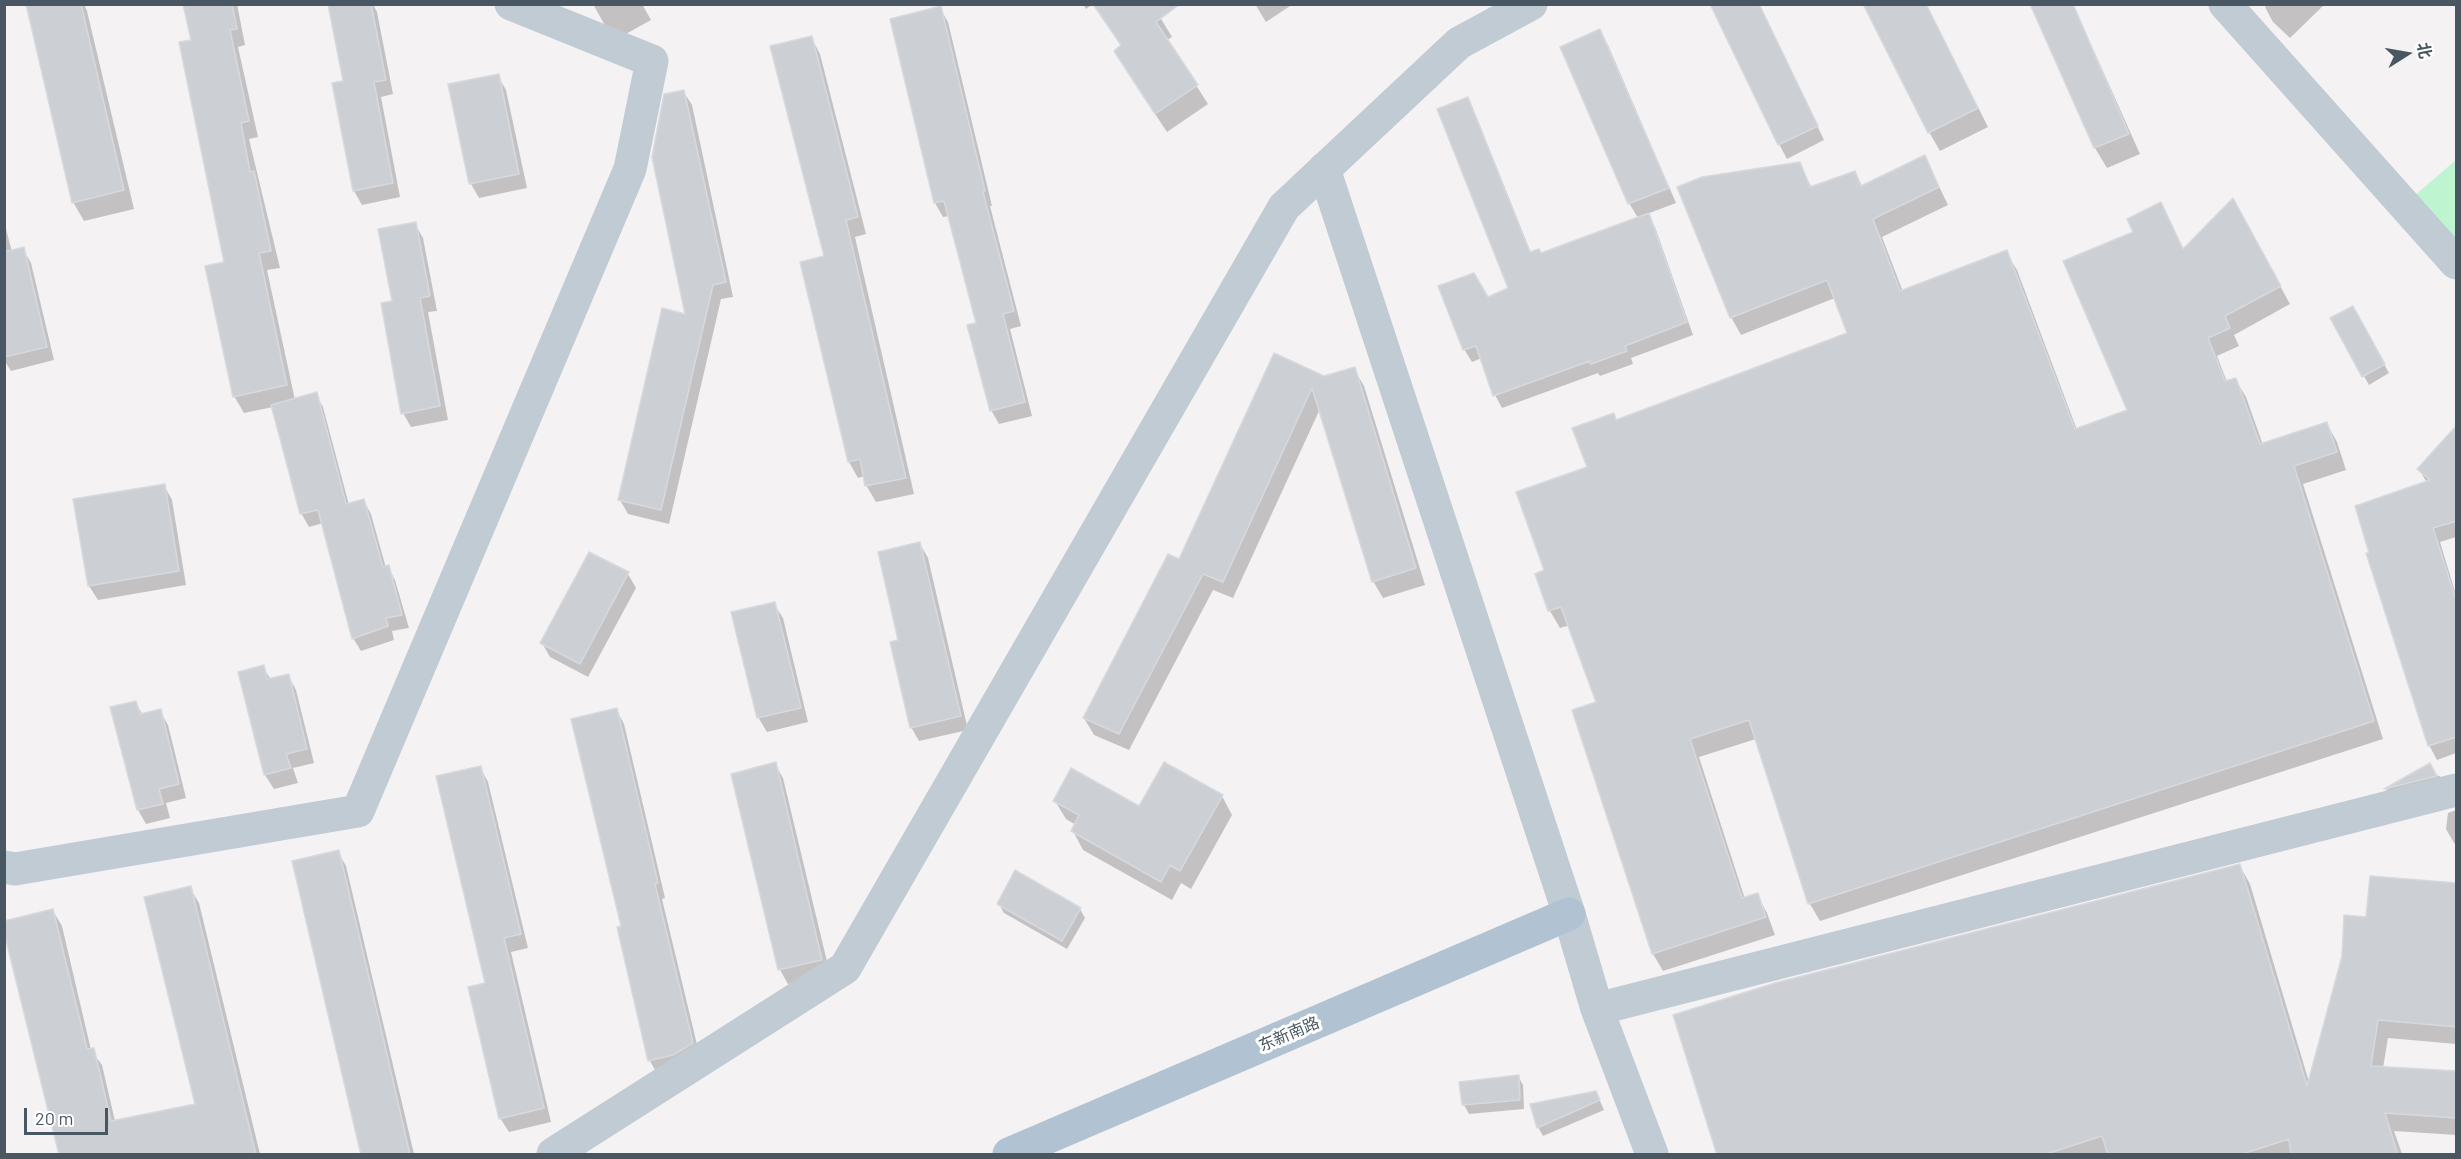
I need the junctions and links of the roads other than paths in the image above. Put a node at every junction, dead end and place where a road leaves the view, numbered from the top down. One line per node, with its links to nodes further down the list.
1 (511, 4): 7 (street)
2 (1531, 4): 4 (street)
3 (2225, 4): 5 (street)
4 (1324, 170): 8 (street); 10 (street)
5 (2457, 263)
6 (2457, 790): 9 (street)
7 (4, 867)
8 (1569, 914): 9 (street); 11 (main road, 东新南路)
9 (1597, 1009): 12 (street)
10 (553, 1155)
11 (1009, 1155)
12 (1652, 1155)

